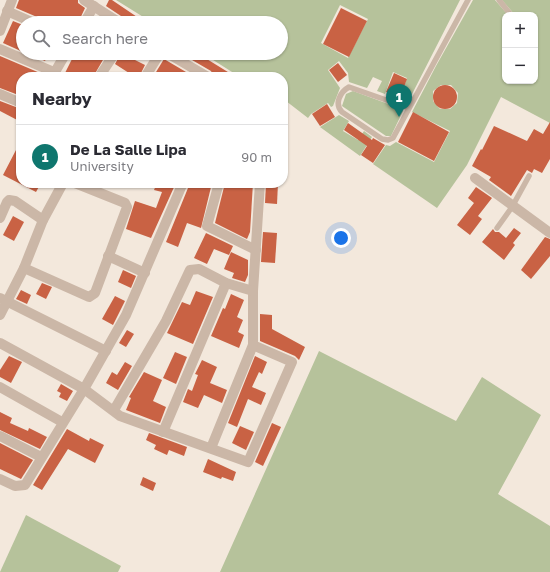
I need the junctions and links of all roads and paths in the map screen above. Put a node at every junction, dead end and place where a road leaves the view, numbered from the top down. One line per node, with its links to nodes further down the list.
1 (12, 0): 6 (street)
2 (84, 0): 5 (street)
3 (468, 0): 26 (lane)
4 (499, 0): 7 (lane)
5 (94, 6): 9 (street); 10 (street)
6 (7, 11): 8 (street); 11 (street)
7 (509, 12)
8 (18, 16)
9 (88, 16)
10 (109, 16)
11 (0, 31)
12 (0, 49): 13 (street)
13 (16, 57)
14 (22, 60): 19 (street)
15 (62, 60): 20 (street)
16 (110, 60): 21 (street)
17 (156, 60): 22 (street)
18 (176, 60): 23 (street)
19 (47, 72)
20 (55, 72)
21 (102, 72)
22 (148, 72)
23 (192, 72)
24 (0, 94): 25 (street)
25 (16, 101)
26 (409, 108): 26 (lane)
27 (529, 176): 34 (lane)
28 (475, 178): 34 (street)
29 (60, 188): 36 (street)
30 (87, 188): 40 (street)
31 (181, 188): 42 (street)
32 (217, 188): 39 (street)
33 (260, 188): 39 (street)
34 (512, 207): 37 (lane); 38 (street)
35 (0, 218): 36 (street)
36 (43, 220): 41 (street)
37 (497, 228)
38 (550, 233)
39 (256, 250): 44 (street)
40 (108, 256): 41 (street); 42 (street)
41 (24, 268): 45 (street)
42 (144, 273): 49 (street)
43 (226, 282): 44 (street); 52 (street); 54 (street)
44 (253, 291): 48 (street)
45 (3, 300): 46 (street); 49 (street)
46 (0, 315)
47 (0, 343): 51 (street)
48 (253, 345): 56 (street); 56 (street)
49 (106, 351): 51 (street)
50 (0, 387): 53 (street)
51 (84, 389): 52 (street); 53 (street)
52 (114, 410): 54 (street)
53 (62, 422): 57 (street)
54 (164, 432): 56 (street)
55 (0, 436): 57 (street)
56 (211, 448)
57 (41, 456): 58 (street)
58 (0, 479)

